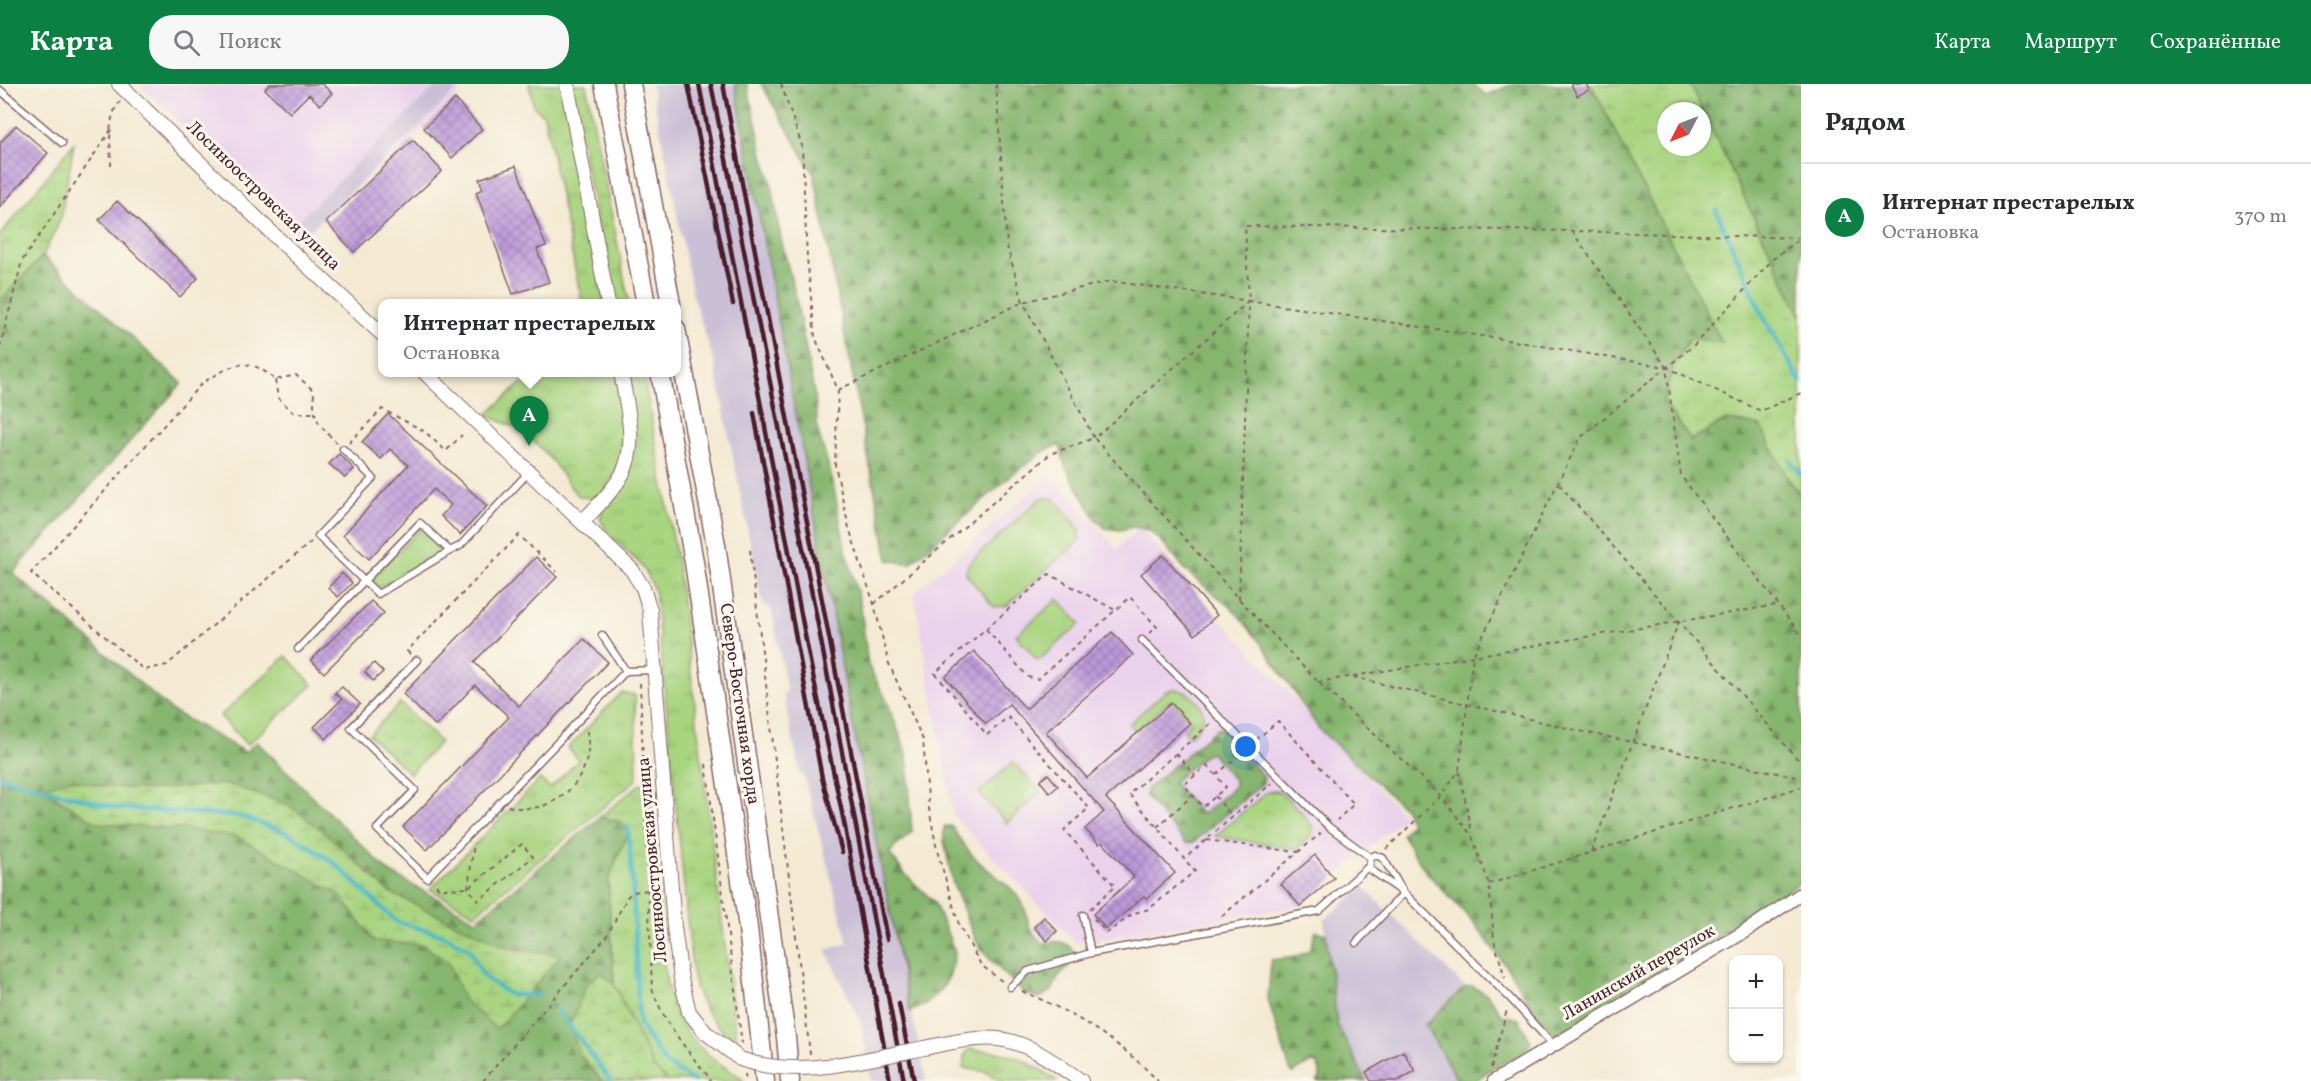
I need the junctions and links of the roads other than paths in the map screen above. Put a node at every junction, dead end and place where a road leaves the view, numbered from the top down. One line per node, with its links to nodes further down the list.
1 (567, 84): 7 (street)
2 (604, 84): 8 (main road)
3 (631, 84): 9 (main road)
4 (124, 89): 10 (street, Лосиноостровская улица)
5 (0, 90): 6 (lane)
6 (62, 143)
7 (607, 299)
8 (645, 299)
9 (670, 299)
10 (378, 330)
11 (681, 356): 37 (main road, Северо-Восточная хорда)
12 (429, 377): 16 (street, Лосиноостровская улица)
13 (622, 377): 17 (street)
14 (661, 377): 36 (main road, Северо-Восточная хорда)
15 (343, 449): 19 (lane)
16 (530, 471): 17 (street, Лосиноостровская улица); 18 (lane)
17 (582, 522): 24 (street, Лосиноостровская улица)
18 (450, 551): 19 (lane); 19 (lane)
19 (364, 581): 22 (lane)
20 (602, 635): 25 (lane)
21 (1142, 640): 26 (lane)
22 (298, 649)
23 (417, 660): 25 (lane)
24 (656, 670): 25 (lane); 38 (street, Лосиноостровская улица, bridge)
25 (626, 671)
26 (1371, 858): 27 (lane); 28 (lane)
27 (1369, 866): 28 (lane); 32 (lane)
28 (1404, 892): 31 (lane); 34 (lane)
29 (1801, 894): 34 (street, Ланинский переулок)
30 (1085, 913): 32 (lane)
31 (1356, 943)
32 (1091, 953): 33 (lane)
33 (1010, 987)
34 (1552, 1044): 35 (street, Ланинский переулок)
35 (1492, 1076)
36 (765, 1081)
37 (790, 1081)
38 (1081, 1081)

